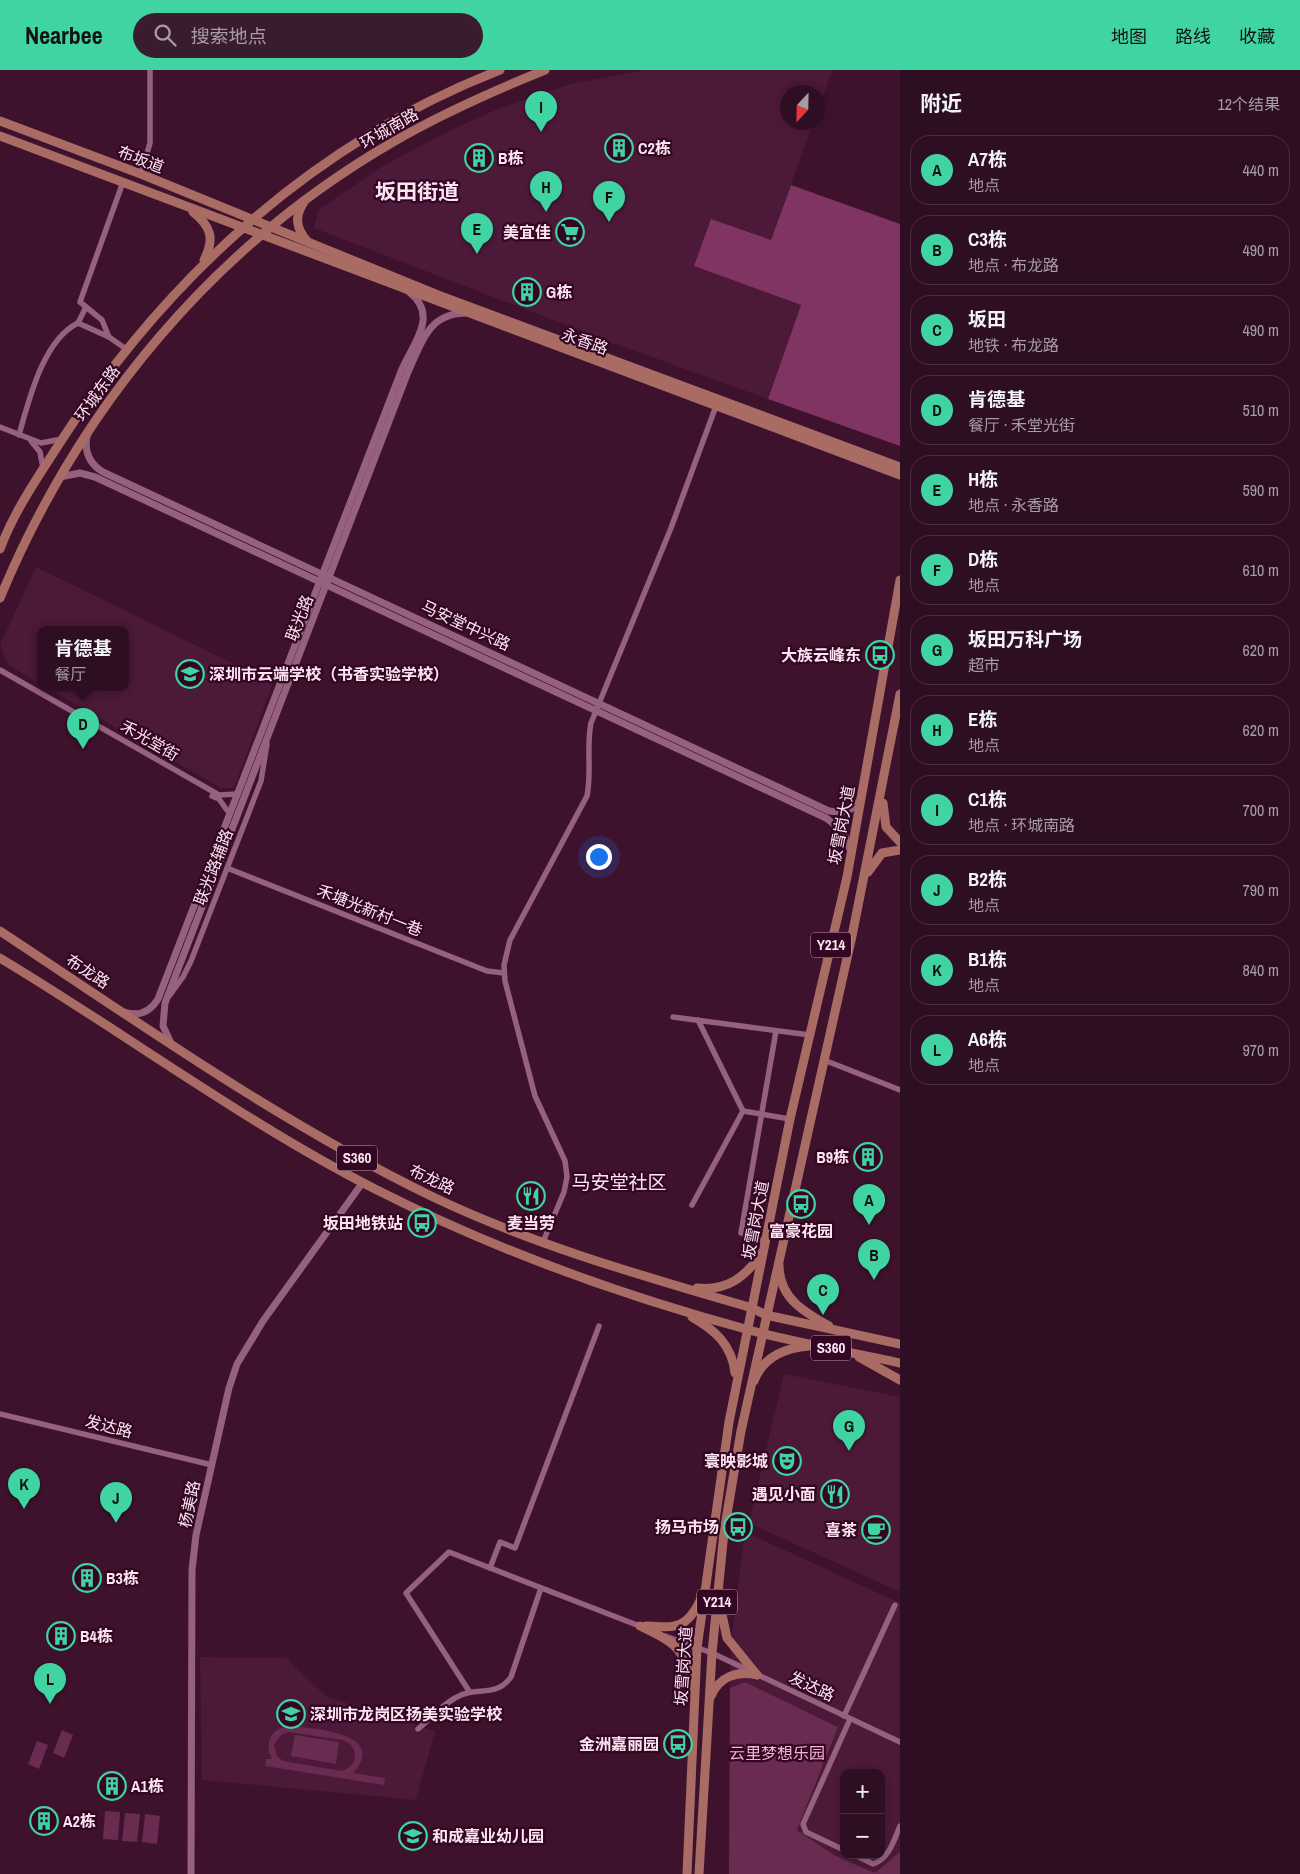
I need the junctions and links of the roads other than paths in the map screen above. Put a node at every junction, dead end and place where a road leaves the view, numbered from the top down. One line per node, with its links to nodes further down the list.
1 (150, 70): 6 (street)
2 (500, 70): 10 (main road, 环城南路)
3 (545, 70): 8 (main road, 环城南路)
4 (0, 121): 6 (main road, 布坂道)
5 (0, 136): 7 (main road, 布坂道)
6 (141, 174): 10 (main road, 布坂道)
7 (123, 182): 9 (main road, 布坂道); 17 (street)
8 (305, 200): 11 (main road, 环城南路); 14 (main road)
9 (184, 206): 12 (main road, 布坂道); 15 (main road)
10 (252, 219): 11 (main road, 布坂道); 12 (main road, 环城南路)
11 (270, 227): 13 (main road, 环城南路); 14 (main road, 永香路)
12 (241, 228): 13 (main road, 布坂道); 15 (main road, 环城东路)
13 (260, 234): 16 (main road, 永香路); 23 (main road, 环城东路)
14 (310, 244): 28 (main road, 永香路)
15 (200, 267): 21 (main road, 环城东路)
16 (409, 292): 18 (main road, 永香路); 33 (street, 联光路)
17 (86, 307): 19 (street); 20 (street)
18 (467, 314): 22 (main road, 永香路); 33 (street, 联光路)
19 (78, 323): 20 (street); 25 (street)
20 (109, 337): 21 (street)
21 (126, 349): 26 (main road, 环城东路)
22 (716, 406): 30 (main road, 永香路); 40 (street)
23 (92, 424): 31 (main road, 环城东路); 33 (street, 马安堂中兴路)
24 (0, 427): 25 (street)
25 (18, 435): 27 (street)
26 (64, 438): 27 (street); 29 (main road, 环城东路)
27 (30, 440): 29 (street)
28 (900, 467)
29 (43, 470): 32 (main road, 环城东路)
30 (900, 476)
31 (57, 479): 35 (street, 马安堂中兴路); 36 (main road, 环城东路)
32 (0, 550)
33 (326, 575): 35 (street, 联光路); 40 (street, 马安堂中兴路)
34 (900, 580): 45 (main road, 坂雪岗大道 / Y214)
35 (323, 583): 41 (street, 马安堂中兴路); 42 (street, 联光路); 44 (street, 联光路)
36 (0, 598)
37 (0, 670): 44 (street, 禾光堂街)
38 (0, 674): 46 (street)
39 (900, 694): 43 (main road, 坂雪岗大道 / Y214)
40 (599, 702): 41 (street); 45 (street, 马安堂中兴路)
41 (596, 710): 49 (street, 马安堂中兴路); 54 (street)
42 (268, 734): 50 (street, 联光路辅路); 55 (street, 联光路)
43 (882, 789): 47 (main road); 51 (main road, 坂雪岗大道 / Y214)
44 (237, 794): 46 (street, 联光路)
45 (862, 795): 49 (main road, 坂雪岗大道 / Y214)
46 (229, 813): 56 (street, 联光路)
47 (900, 842)
48 (900, 850): 51 (main road)
49 (852, 853): 60 (main road, 坂雪岗大道 / Y214)
50 (227, 868): 54 (street, 禾塘光新村一巷); 55 (street, 联光路辅路)
51 (864, 881): 62 (main road, 坂雪岗大道 / Y214)
52 (0, 931): 56 (main road, 布龙路 / S360)
53 (0, 958): 67 (main road, 布龙路 / S360)
54 (504, 973): 69 (street)
55 (165, 1003): 61 (street, 联光路)
56 (121, 1011): 61 (main road, 布龙路 / S360)
57 (673, 1017): 58 (street)
58 (698, 1020): 59 (street); 64 (street)
59 (776, 1031): 60 (street); 65 (street)
60 (810, 1035): 66 (main road, 坂雪岗大道 / Y214)
61 (171, 1044): 69 (main road, 布龙路 / S360)
62 (824, 1060): 63 (street); 71 (main road, 坂雪岗大道 / Y214)
63 (900, 1090)
64 (743, 1111): 65 (street); 68 (street)
65 (762, 1114): 66 (street); 70 (street)
66 (790, 1119): 70 (main road, 坂雪岗大道 / Y214)
67 (363, 1182): 73 (main road, 布龙路 / S360); 88 (street, 杨美路)
68 (692, 1206)
69 (543, 1242): 72 (main road, 布龙路 / S360)
70 (765, 1245): 72 (main road); 74 (main road, 坂雪岗大道 / Y214)
71 (780, 1254): 75 (main road, 坂雪岗大道 / Y214); 78 (main road)
72 (680, 1287): 74 (main road, 布龙路 / S360)
73 (677, 1308): 77 (main road, 布龙路 / S360); 85 (main road)
74 (752, 1308): 75 (main road, 布龙路 / S360); 77 (main road, 坂雪岗大道 / Y214)
75 (766, 1315): 78 (main road, 布龙路 / S360); 79 (main road, 坂雪岗大道 / Y214)
76 (599, 1326): 89 (street)
77 (746, 1329): 79 (main road, 布龙路 / S360); 85 (main road, 坂雪岗大道 / Y214)
78 (838, 1331): 80 (main road, 布龙路 / S360)
79 (761, 1333): 81 (main road, 布龙路 / S360); 86 (main road, 坂雪岗大道 / Y214)
80 (900, 1344)
81 (821, 1345): 82 (main road, 布龙路 / S360); 86 (main road)
82 (850, 1352): 83 (main road, 布龙路 / S360); 84 (main road)
83 (900, 1363)
84 (900, 1380)
85 (736, 1383): 91 (main road, 坂雪岗大道 / Y214)
86 (747, 1400): 92 (main road, 坂雪岗大道 / Y214)
87 (0, 1414): 88 (street, 发达路)
88 (212, 1465): 109 (street, 杨美路)
89 (490, 1568): 90 (street, 发达路); 98 (street, 发达路)
90 (541, 1588): 94 (street, 发达路); 98 (street)
91 (705, 1590): 94 (main road); 95 (main road, 坂雪岗大道 / Y214)
92 (718, 1593): 96 (main road, 坂雪岗大道 / Y214); 97 (main road)
93 (895, 1605): 101 (street)
94 (640, 1626): 95 (street, 发达路); 99 (main road)
95 (697, 1648): 96 (street, 发达路); 99 (main road, 坂雪岗大道 / Y214)
96 (712, 1653): 97 (street, 发达路); 100 (main road, 坂雪岗大道 / Y214)
97 (757, 1675): 100 (main road); 101 (street, 发达路)
98 (469, 1691): 102 (street)
99 (694, 1704): 110 (main road, 坂雪岗大道 / Y214)
100 (709, 1706): 111 (main road, 坂雪岗大道 / Y214)
101 (847, 1718): 103 (street, 发达路); 105 (street)
102 (418, 1729)
103 (900, 1742)
104 (900, 1826): 106 (street)
105 (840, 1848)
106 (885, 1858)
107 (863, 1859): 108 (street)
108 (884, 1859)
109 (191, 1874)
110 (687, 1874)
111 (699, 1874)

